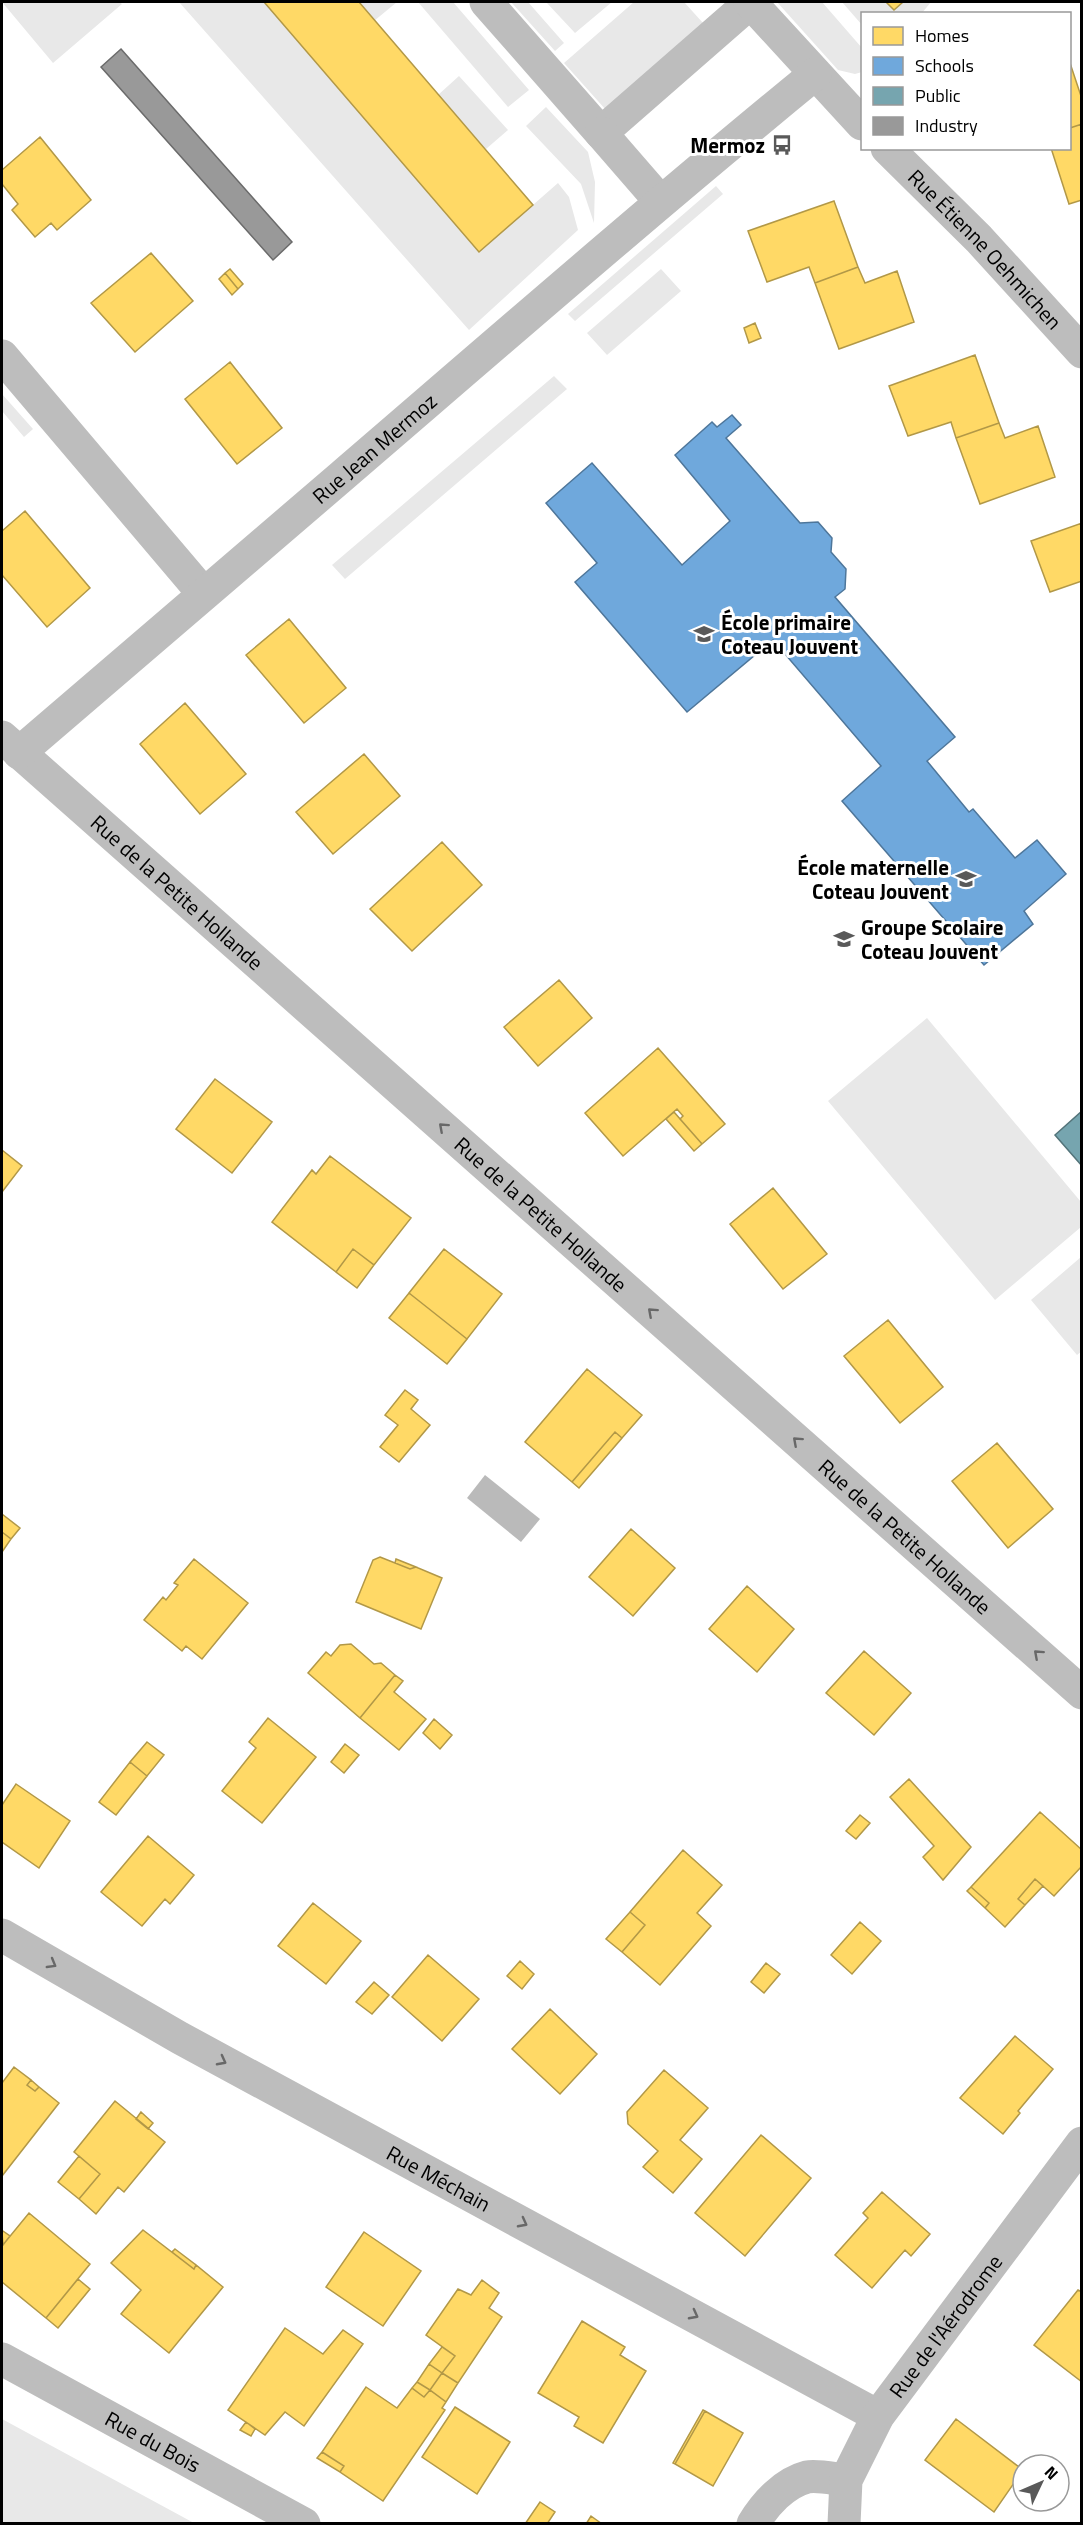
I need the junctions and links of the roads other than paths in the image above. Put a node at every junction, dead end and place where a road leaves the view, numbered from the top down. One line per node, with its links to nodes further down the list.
1 (486, 2): 5 (street)
2 (751, 2): 3 (street); 5 (street)
3 (815, 75): 4 (street); 7 (street, Rue Jean Mermoz)
4 (861, 123)
5 (601, 133): 7 (street)
6 (889, 150): 8 (street, Rue Étienne Oehmichen)
7 (660, 201): 10 (street, Rue Jean Mermoz)
8 (1082, 352)
9 (2, 356): 10 (street)
10 (203, 593): 11 (street, Rue Jean Mermoz)
11 (10, 745): 12 (street, Rue de la Petite Hollande, one-way to 11)
12 (1082, 1693)
13 (2, 1935): 16 (street, Rue Méchain, one-way to 16)
14 (1082, 2143): 16 (street, Rue de l'Aérodrome)
15 (2, 2359): 18 (street, Rue du Bois)
16 (878, 2415): 17 (street, Rue de l'Aérodrome)
17 (846, 2480): 19 (street); 20 (street, Rue de l'Aérodrome)
18 (304, 2523)
19 (753, 2523)
20 (844, 2523)

